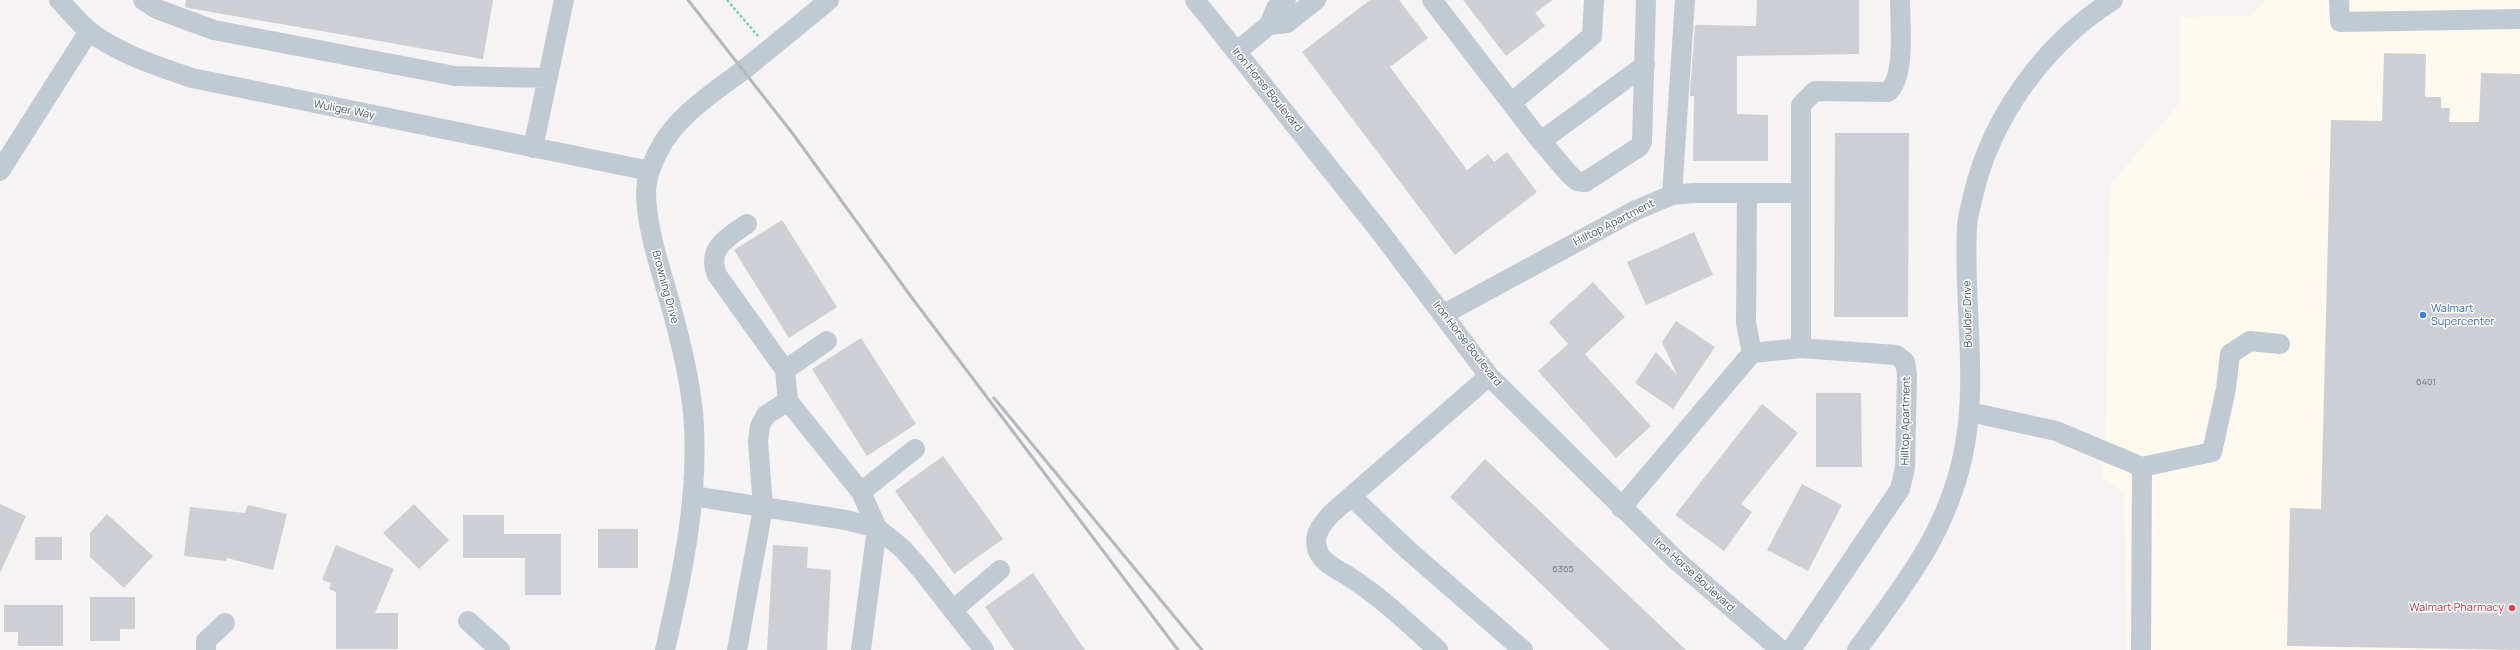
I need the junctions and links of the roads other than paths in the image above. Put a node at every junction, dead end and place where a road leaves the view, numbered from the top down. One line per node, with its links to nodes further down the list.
1 (143, 0): 20 (street)
2 (564, 0): 20 (street)
3 (829, 0): 25 (street, Browning Drive)
4 (1195, 0): 18 (street, Iron Horse Boulevard)
5 (1286, 0): 16 (street)
6 (1316, 0): 16 (street)
7 (1432, 0): 21 (street)
8 (1594, 0): 21 (street)
9 (1646, 0): 19 (street)
10 (1685, 0): 28 (street)
11 (1900, 0): 27 (street)
12 (2113, 0): 38 (street, Boulder Drive)
13 (2339, 0): 15 (street)
14 (62, 1): 17 (street, Wuliger Way)
15 (2520, 19)
16 (1269, 25): 18 (street)
17 (90, 31): 23 (street, Wuliger Way); 24 (street)
18 (1236, 52): 30 (street, Iron Horse Boulevard)
19 (1644, 65): 22 (street); 22 (street)
20 (547, 78): 23 (street)
21 (1511, 103): 22 (street)
22 (1541, 141)
23 (533, 148): 25 (street, Wuliger Way)
24 (0, 171)
25 (650, 172): 42 (street, Browning Drive)
26 (1747, 193): 27 (street, Hilltop Apartment); 28 (street, Hilltop Apartment); 34 (street)
27 (1800, 193): 33 (street)
28 (1672, 195): 30 (street, Hilltop Apartment)
29 (747, 224): 35 (street)
30 (1444, 314): 36 (street, Iron Horse Boulevard)
31 (827, 341): 35 (street)
32 (2280, 344): 40 (street)
33 (1801, 348): 34 (street, Hilltop Apartment); 60 (street, Hilltop Apartment)
34 (1752, 353): 45 (street)
35 (785, 370): 37 (street)
36 (1489, 376): 43 (street); 45 (street, Iron Horse Boulevard)
37 (788, 401): 41 (street); 44 (street)
38 (1970, 412): 40 (street); 61 (street, Boulder Drive)
39 (915, 448): 41 (street)
40 (2142, 467): 62 (street)
41 (861, 492): 46 (street)
42 (693, 496): 44 (street); 53 (street, Browning Drive)
43 (1352, 497): 57 (street); 58 (street)
44 (763, 508): 46 (street); 54 (street)
45 (1622, 508): 59 (street, Iron Horse Boulevard)
46 (877, 528): 48 (street); 55 (street)
47 (1000, 570): 48 (street)
48 (953, 610): 56 (street)
49 (468, 621): 52 (street)
50 (225, 623): 51 (street)
51 (206, 650)
52 (500, 650)
53 (665, 650)
54 (737, 650)
55 (861, 650)
56 (984, 650)
57 (1438, 650)
58 (1523, 650)
59 (1782, 650)
60 (1791, 650)
61 (1857, 650)
62 (2141, 650)

